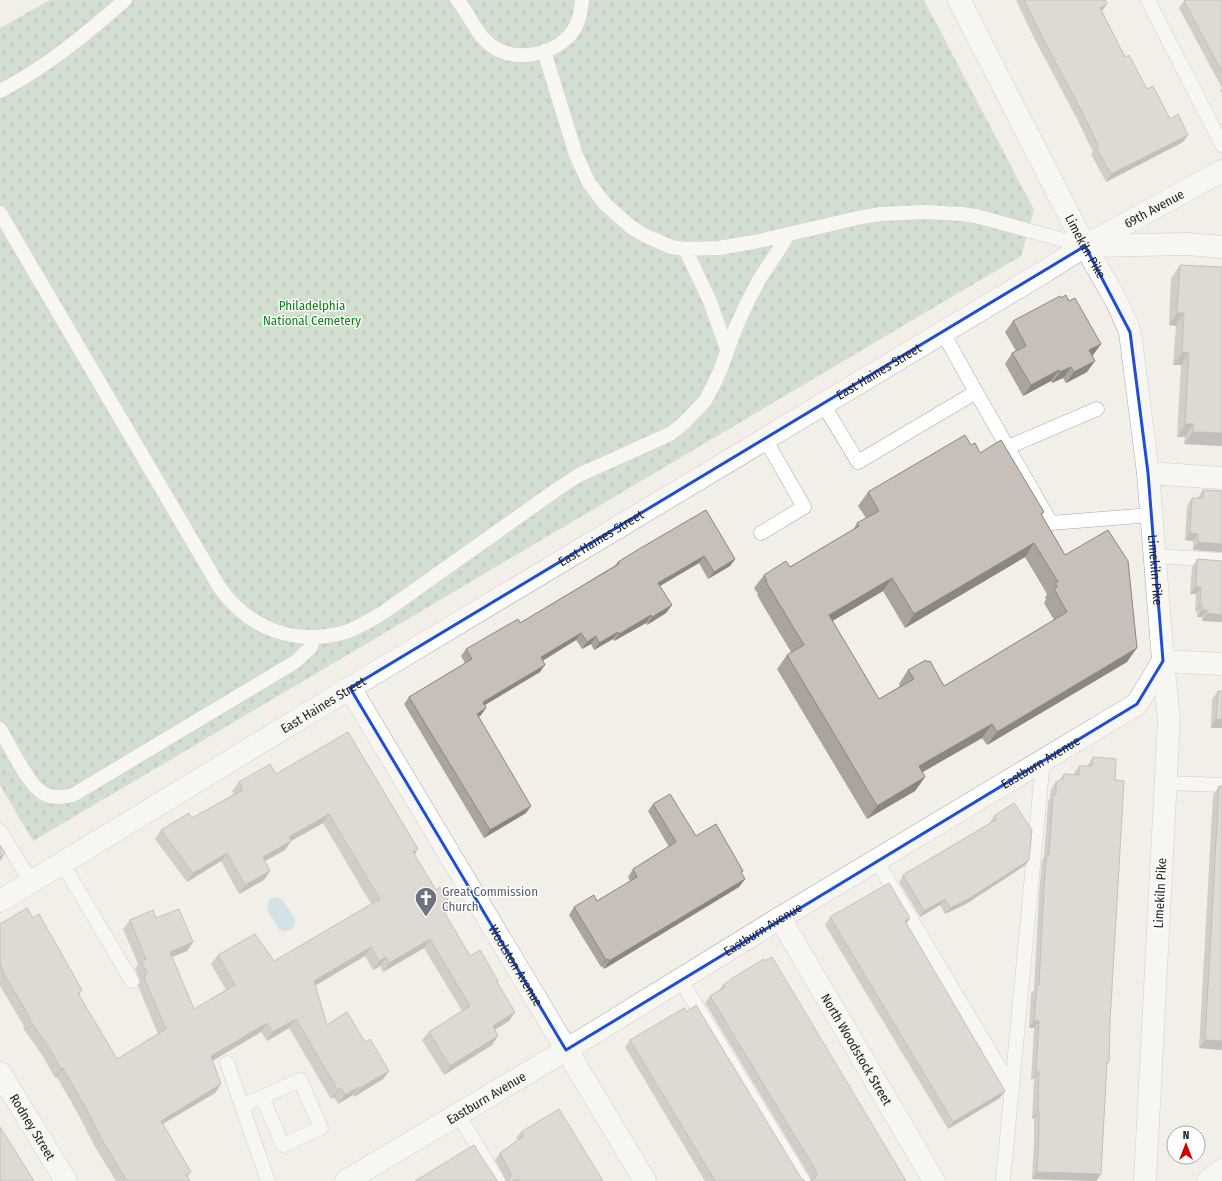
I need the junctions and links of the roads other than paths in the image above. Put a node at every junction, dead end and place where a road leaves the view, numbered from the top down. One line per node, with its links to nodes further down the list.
1 (125, 0): 7 (lane)
2 (457, 0): 6 (lane)
3 (582, 0): 6 (lane)
4 (959, 0): 12 (street, Limekiln Pike)
5 (1148, 0): 8 (lane)
6 (544, 51): 14 (lane)
7 (0, 91)
8 (1222, 145)
9 (1222, 172): 12 (street, 69th Avenue)
10 (0, 213): 28 (lane)
11 (788, 234): 12 (lane); 14 (lane); 16 (lane)
12 (1086, 246): 13 (street); 15 (street, East Haines Street); 22 (street, Limekiln Pike)
13 (1222, 247)
14 (685, 249): 16 (lane)
15 (943, 333): 17 (lane); 18 (street, East Haines Street)
16 (727, 349): 28 (lane)
17 (976, 392): 18 (lane); 21 (lane)
18 (823, 404): 20 (street, East Haines Street)
19 (1097, 409): 21 (lane)
20 (765, 439): 25 (lane); 31 (street, East Haines Street)
21 (1008, 447): 24 (lane)
22 (1148, 473): 23 (street); 24 (street, Limekiln Pike)
23 (1222, 478)
24 (1151, 515): 26 (street, Limekiln Pike)
25 (761, 533)
26 (1154, 556): 27 (lane); 29 (street, Limekiln Pike)
27 (1222, 560)
28 (315, 638): 32 (lane)
29 (1163, 661): 30 (street); 33 (street, Eastburn Avenue); 34 (street, Limekiln Pike)
30 (1222, 664)
31 (350, 688): 38 (street, East Haines Street); 44 (street, Woolston Avenue)
32 (0, 728)
33 (1043, 760): 37 (street, Eastburn Avenue); 47 (lane)
34 (1166, 783): 35 (lane); 60 (street, Limekiln Pike)
35 (1222, 785)
36 (0, 831): 39 (lane)
37 (876, 860): 41 (street, Eastburn Avenue); 47 (lane)
38 (62, 863): 39 (street, East Haines Street); 43 (lane)
39 (31, 882): 40 (street, East Haines Street)
40 (0, 901)
41 (780, 918): 42 (street, Eastburn Avenue); 58 (street, North Woodstock Street)
42 (680, 979): 44 (street, Eastburn Avenue); 57 (lane)
43 (132, 981)
44 (566, 1050): 50 (street, Eastburn Avenue); 56 (street, Woolston Avenue)
45 (227, 1063): 49 (lane)
46 (0, 1074): 52 (street, Rodney Street)
47 (1012, 1089): 59 (lane)
48 (262, 1097): 48 (lane); 49 (lane)
49 (242, 1106): 53 (lane)
50 (458, 1114): 54 (street, Eastburn Avenue); 55 (lane)
51 (1222, 1170): 61 (street)
52 (66, 1181)
53 (268, 1181)
54 (346, 1181)
55 (498, 1181)
56 (645, 1181)
57 (803, 1181)
58 (934, 1181)
59 (1003, 1181)
60 (1145, 1181)
61 (1208, 1181)

